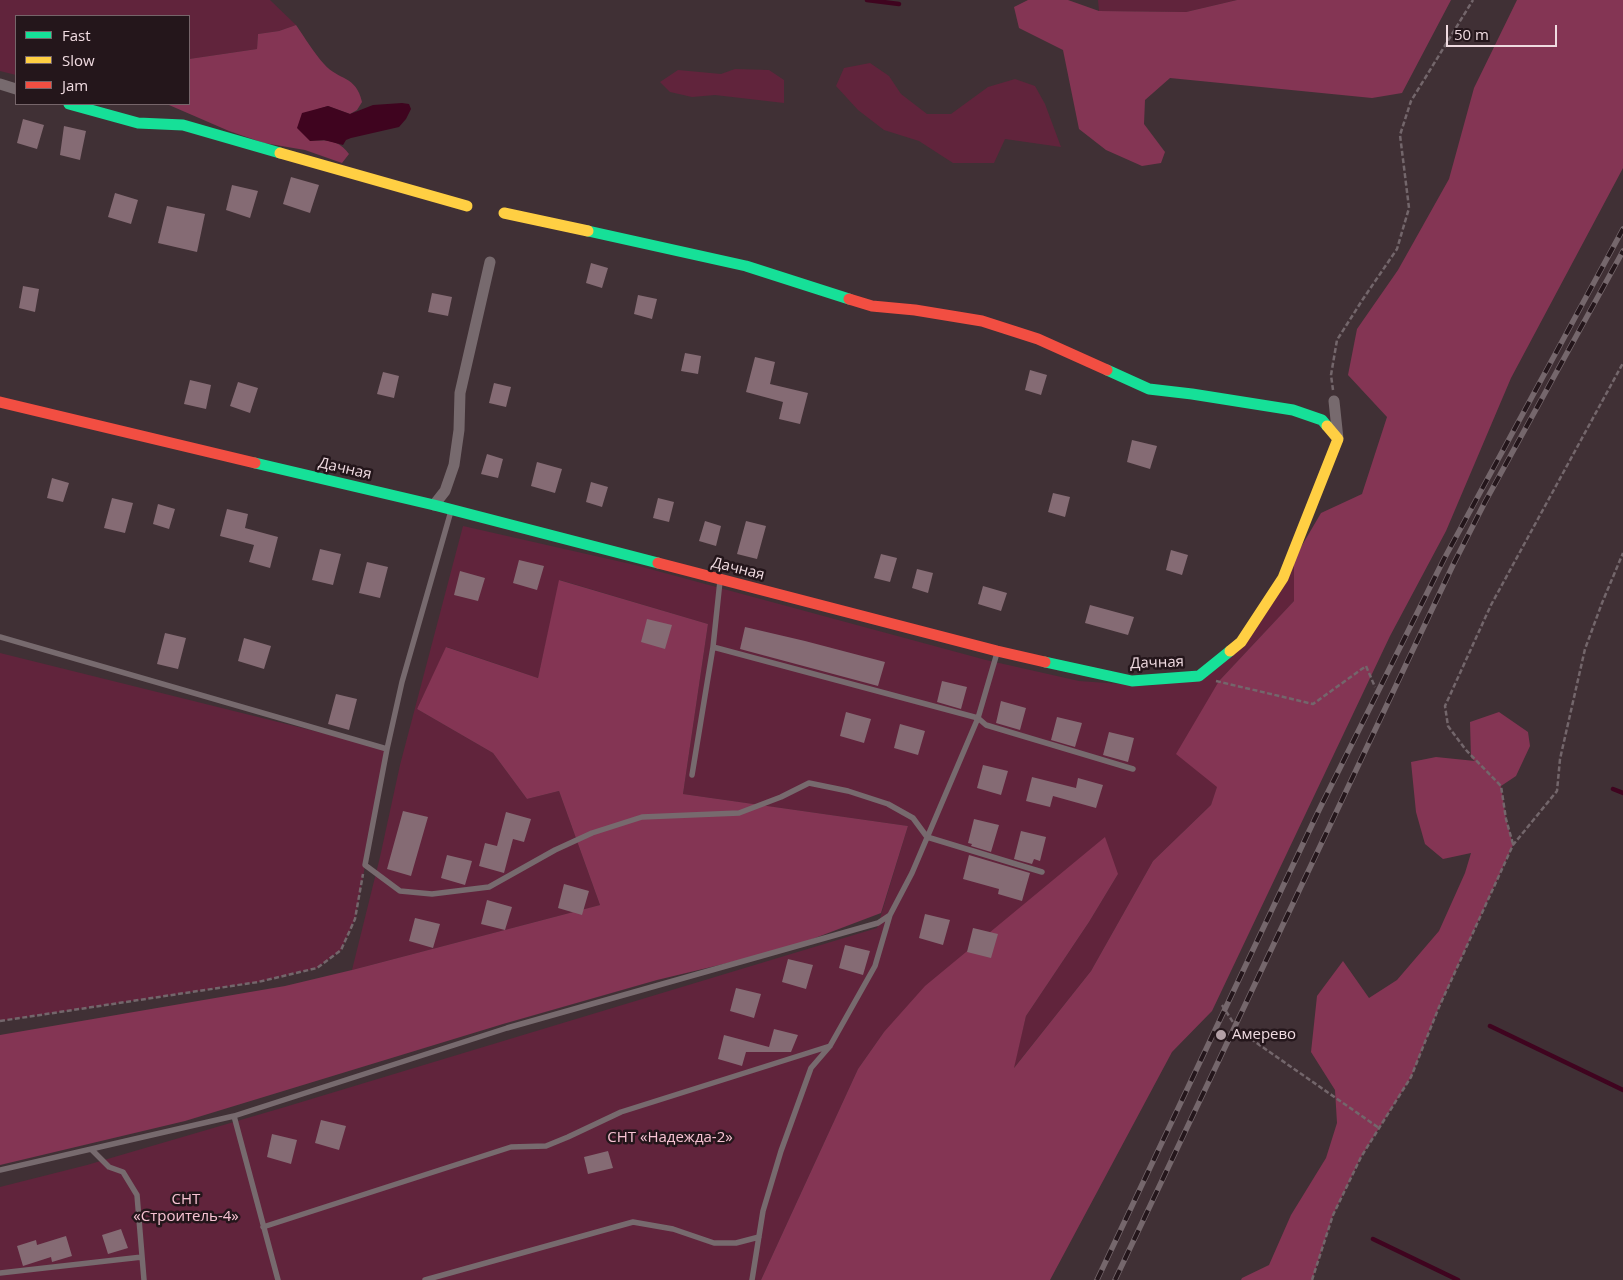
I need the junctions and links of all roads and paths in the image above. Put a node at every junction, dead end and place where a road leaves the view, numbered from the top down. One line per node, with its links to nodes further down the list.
1 (1473, 0): 9 (path)
2 (0, 84): 3 (street)
3 (15, 89)
4 (73, 105): 5 (street)
5 (467, 206)
6 (504, 213): 11 (street)
7 (490, 262): 12 (street)
8 (1623, 364): 26 (path)
9 (1334, 401): 11 (street)
10 (0, 402): 12 (street, Дачная)
11 (1338, 439): 19 (street)
12 (434, 505): 18 (street, Дачная)
13 (452, 510): 15 (street); 22 (lane)
14 (1623, 553): 26 (path)
15 (720, 574): 17 (lane); 18 (street)
16 (0, 636): 22 (lane)
17 (713, 647): 21 (lane); 24 (lane)
18 (997, 651): 19 (street, Дачная); 21 (lane)
19 (1199, 676): 20 (path)
20 (1375, 687)
21 (978, 718): 23 (lane); 25 (lane)
22 (387, 749): 27 (lane)
23 (1133, 769)
24 (692, 775)
25 (927, 838): 27 (lane); 28 (lane); 29 (lane)
26 (1513, 845): 34 (path)
27 (365, 865): 31 (path)
28 (1042, 872)
29 (890, 915): 32 (lane); 33 (lane)
30 (1222, 1005): 34 (path)
31 (0, 1021)
32 (830, 1046): 37 (lane); 38 (lane)
33 (234, 1116): 35 (lane); 37 (lane)
34 (1379, 1128): 45 (path)
35 (92, 1150): 36 (lane); 39 (lane)
36 (0, 1170)
37 (263, 1227): 42 (lane)
38 (759, 1236): 43 (lane); 44 (lane)
39 (142, 1257): 40 (lane); 41 (lane)
40 (0, 1273)
41 (144, 1280)
42 (278, 1280)
43 (425, 1280)
44 (752, 1280)
45 (1312, 1280)

